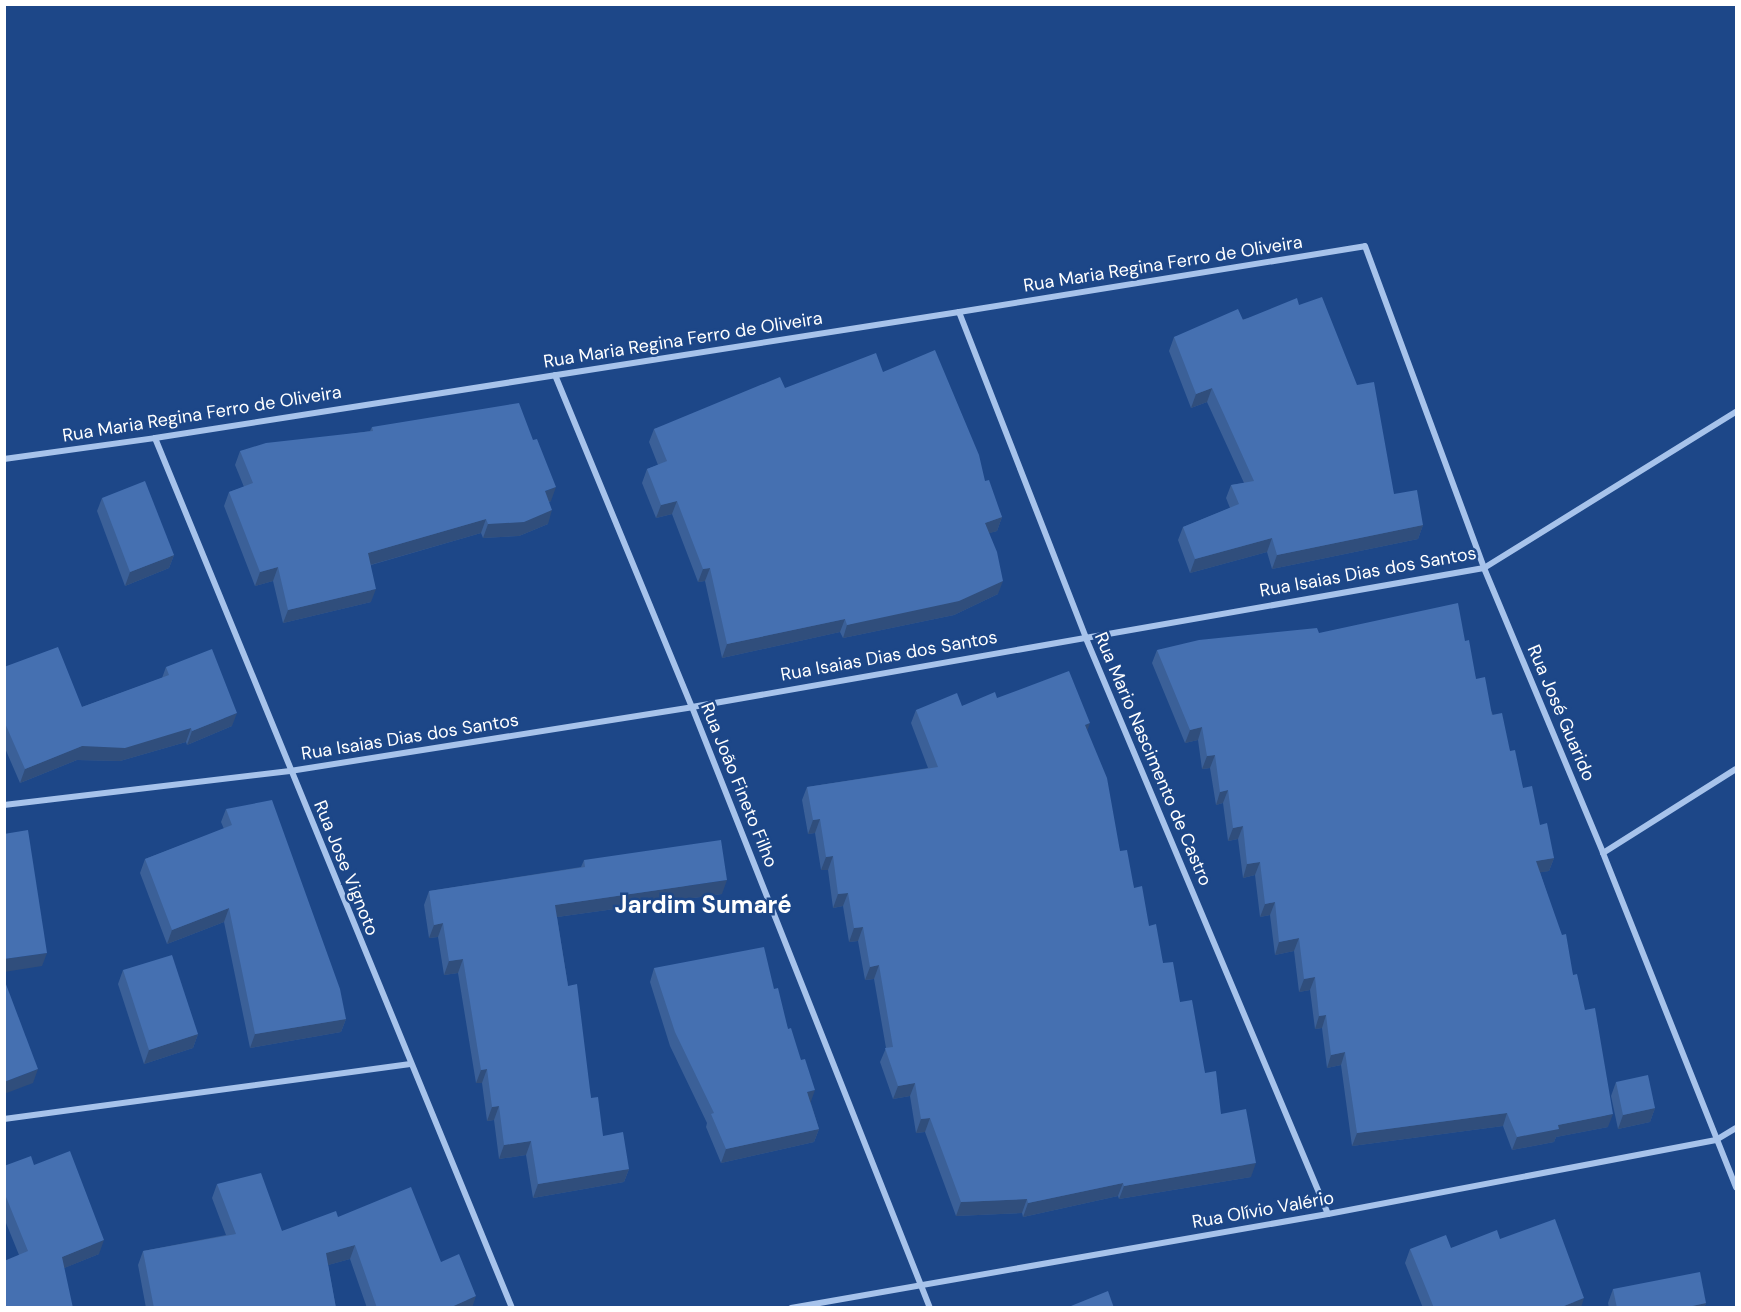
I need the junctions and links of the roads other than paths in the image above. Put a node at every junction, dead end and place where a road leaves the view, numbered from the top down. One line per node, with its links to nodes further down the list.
1 (1365, 246): 2 (street, Rua Maria Regina Ferro de Oliveira); 7 (street, Rua José Guarido)
2 (958, 312): 3 (street, Rua Maria Regina Ferro de Oliveira); 8 (street, Rua Mario Nascimento de Castro)
3 (555, 375): 5 (street, Rua Maria Regina Ferro de Oliveira); 9 (street, Rua João Fineto Filho)
4 (1737, 412): 7 (street, Rua Isaias Dias dos Santos)
5 (155, 438): 6 (street, Rua Maria Regina Ferro de Oliveira); 11 (street, Rua Jose Vignoto)
6 (4, 459)
7 (1484, 568): 8 (street, Rua Isaias Dias dos Santos); 13 (street, Rua José Guarido)
8 (1085, 636): 9 (street, Rua Isaias Dias dos Santos); 19 (street, Rua Mario Nascimento de Castro)
9 (692, 707): 11 (street, Rua Isaias Dias dos Santos); 20 (street, Rua João Fineto Filho)
10 (1737, 770): 13 (street)
11 (290, 771): 12 (street, Rua Isaias Dias dos Santos); 14 (street, Rua Jose Vignoto)
12 (4, 805)
13 (1603, 853): 17 (street, Rua José Guarido)
14 (410, 1064): 15 (street); 21 (street, Rua Jose Vignoto)
15 (4, 1119)
16 (1737, 1128): 17 (street, Rua Olívio Valério)
17 (1716, 1140): 18 (street, Rua José Guarido); 19 (street, Rua Olívio Valério)
18 (1737, 1188)
19 (1328, 1214): 20 (street, Rua Olívio Valério)
20 (920, 1284): 22 (street, Rua Olívio Valério); 23 (street, Rua João Fineto Filho)
21 (512, 1308)
22 (791, 1308)
23 (930, 1308)

